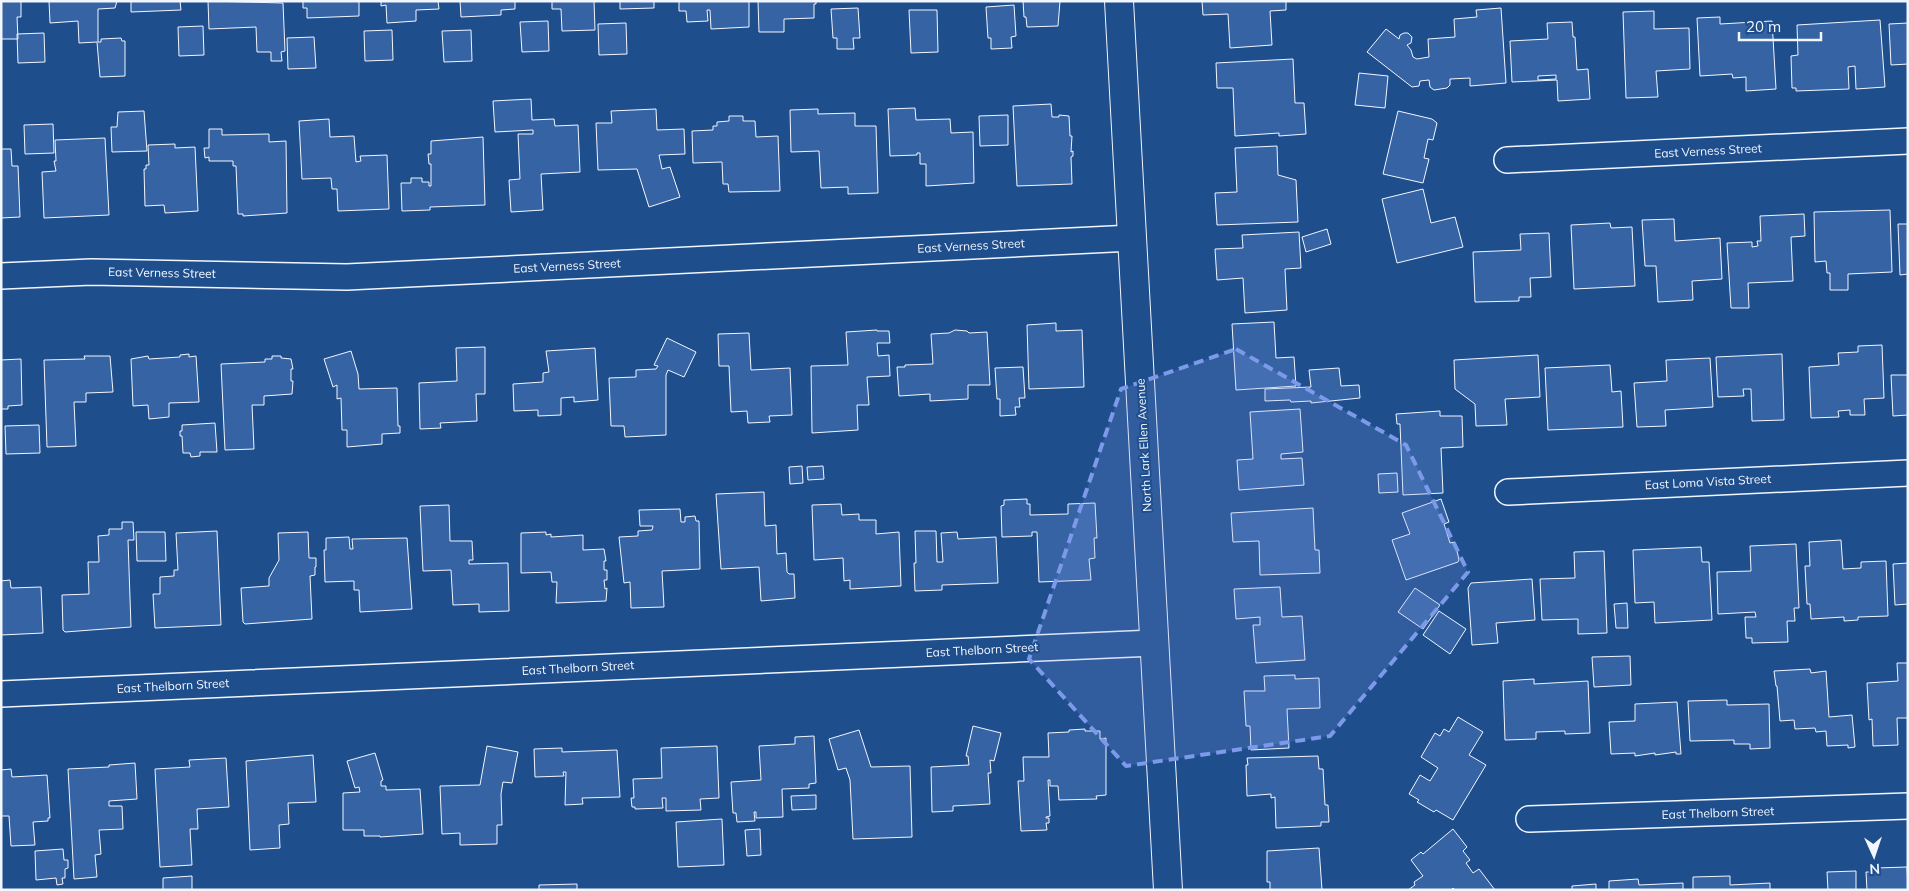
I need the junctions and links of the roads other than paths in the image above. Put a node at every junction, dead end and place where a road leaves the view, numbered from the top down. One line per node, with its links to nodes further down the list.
1 (1119, 1): 4 (street, North Lark Ellen Avenue)
2 (1908, 141): 3 (street, East Verness Street)
3 (1508, 160)
4 (1132, 238): 5 (street, East Verness Street); 8 (street, North Lark Ellen Avenue)
5 (1, 276)
6 (1908, 473): 7 (street, East Loma Vista Street)
7 (1508, 492)
8 (1154, 643): 9 (street, East Thelborn Street); 12 (street, North Lark Ellen Avenue)
9 (1, 694)
10 (1908, 806): 11 (street, East Thelborn Street)
11 (1529, 819)
12 (1168, 890)

